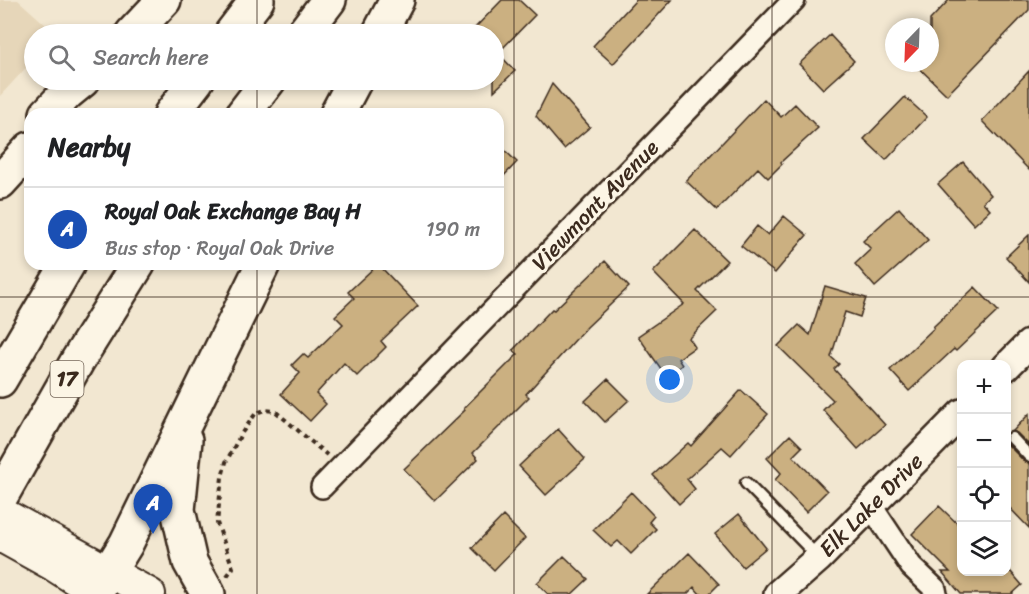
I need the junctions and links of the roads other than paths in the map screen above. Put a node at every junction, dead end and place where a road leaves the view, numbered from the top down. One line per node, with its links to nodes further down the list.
1 (164, 0): 6 (highway)
2 (257, 0): 7 (highway)
3 (329, 0): 8 (highway)
4 (397, 0): 9 (highway)
5 (794, 0): 35 (street, Viewmont Avenue)
6 (141, 24)
7 (239, 24)
8 (311, 24)
9 (384, 24)
10 (71, 90): 15 (highway)
11 (82, 90): 16 (highway)
12 (189, 90): 17 (highway)
13 (261, 90): 18 (highway)
14 (350, 90): 19 (highway)
15 (53, 108)
16 (66, 108)
17 (176, 108)
18 (248, 108)
19 (340, 108)
20 (24, 138): 22 (highway)
21 (24, 156): 23 (highway)
22 (0, 164)
23 (0, 182)
24 (65, 270): 29 (highway)
25 (134, 270): 36 (highway, 17)
26 (260, 270): 31 (highway)
27 (1029, 344): 28 (street)
28 (1011, 362)
29 (0, 380)
30 (961, 414): 37 (street, Elk Lake Drive)
31 (187, 418): 42 (highway); 43 (highway)
32 (1012, 438): 33 (lane)
33 (1029, 456)
34 (746, 483): 41 (lane)
35 (321, 487)
36 (0, 498)
37 (871, 506): 41 (street, Elk Lake Drive); 46 (street)
38 (0, 512): 40 (main road)
39 (0, 536): 40 (main road)
40 (59, 557): 43 (main road)
41 (819, 558): 45 (street, Elk Lake Drive)
42 (215, 587)
43 (100, 588): 44 (main road)
44 (150, 594)
45 (778, 594)
46 (936, 594)

